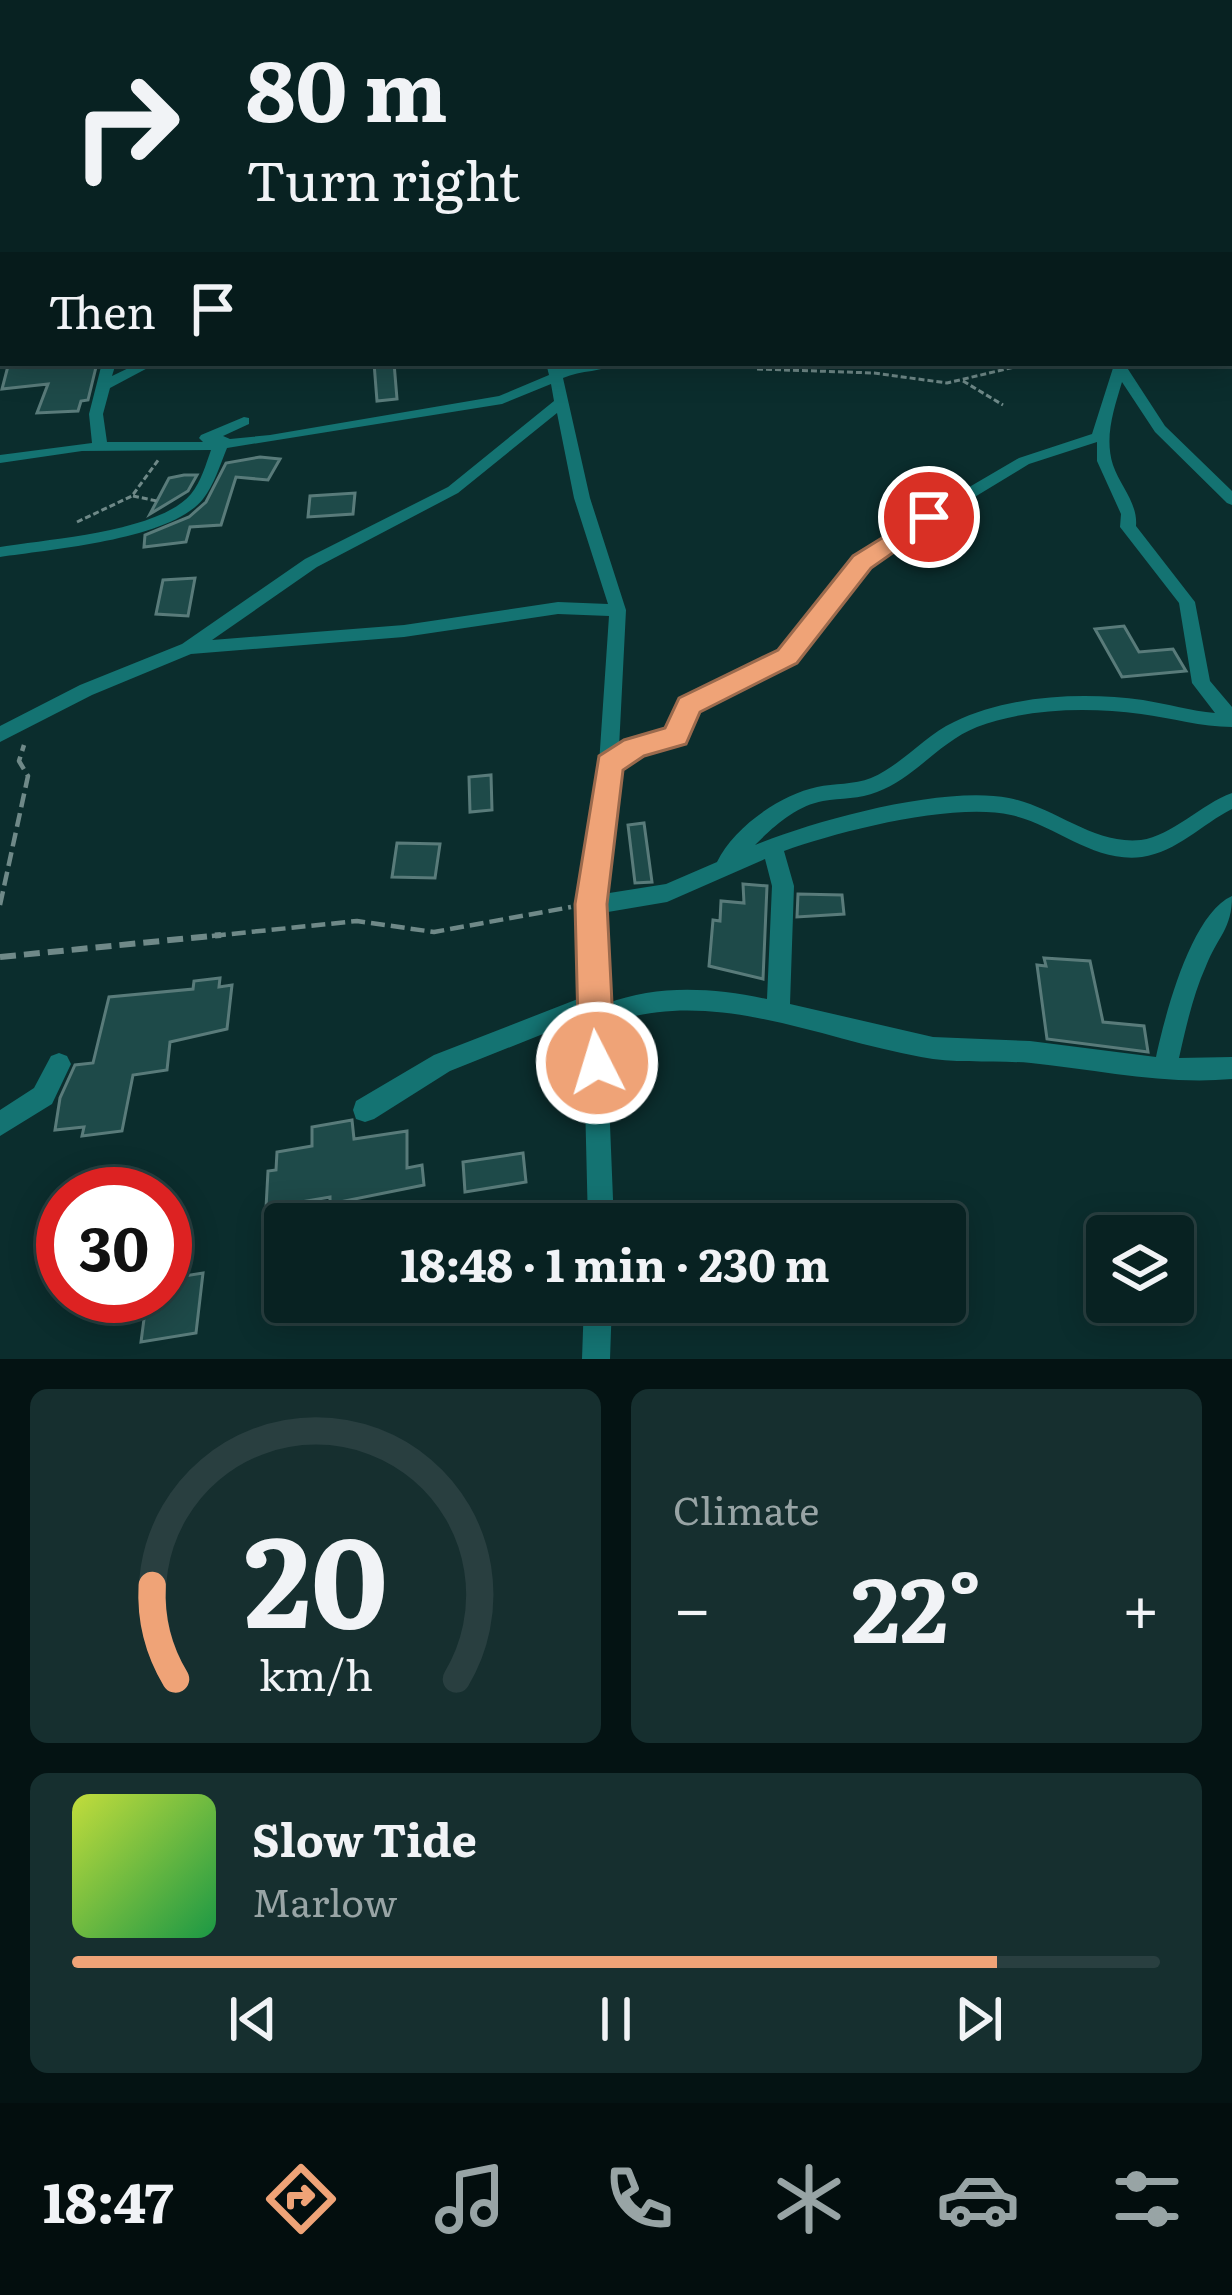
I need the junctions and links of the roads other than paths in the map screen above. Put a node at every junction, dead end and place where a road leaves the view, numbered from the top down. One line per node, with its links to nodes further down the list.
1 (108, 366): 7 (street)
2 (144, 366): 7 (street)
3 (590, 366): 6 (street)
4 (1118, 366): 9 (street)
5 (1119, 366): 13 (street)
6 (553, 371): 8 (street); 10 (street)
7 (104, 386): 11 (street)
8 (559, 404): 15 (street); 16 (street)
9 (1103, 429): 17 (street); 19 (street)
10 (235, 434): 11 (street); 14 (street)
11 (100, 446): 12 (street)
12 (0, 459)
13 (1232, 500)
14 (0, 552)
15 (617, 610): 16 (street); 19 (street)
16 (188, 648): 18 (street)
17 (1232, 720): 22 (street)
18 (0, 734)
19 (609, 764): 23 (street)
20 (1232, 802): 21 (street)
21 (772, 847): 22 (street); 25 (street)
22 (714, 874): 23 (street)
23 (591, 904): 26 (street)
24 (1232, 905): 28 (street)
25 (778, 1010): 26 (street); 28 (street)
26 (593, 1012): 30 (street); 32 (street)
27 (59, 1064): 31 (street)
28 (1165, 1067): 29 (street)
29 (1232, 1068)
30 (365, 1110)
31 (0, 1124)
32 (600, 1203)
33 (597, 1323): 34 (street)
34 (596, 1359)

